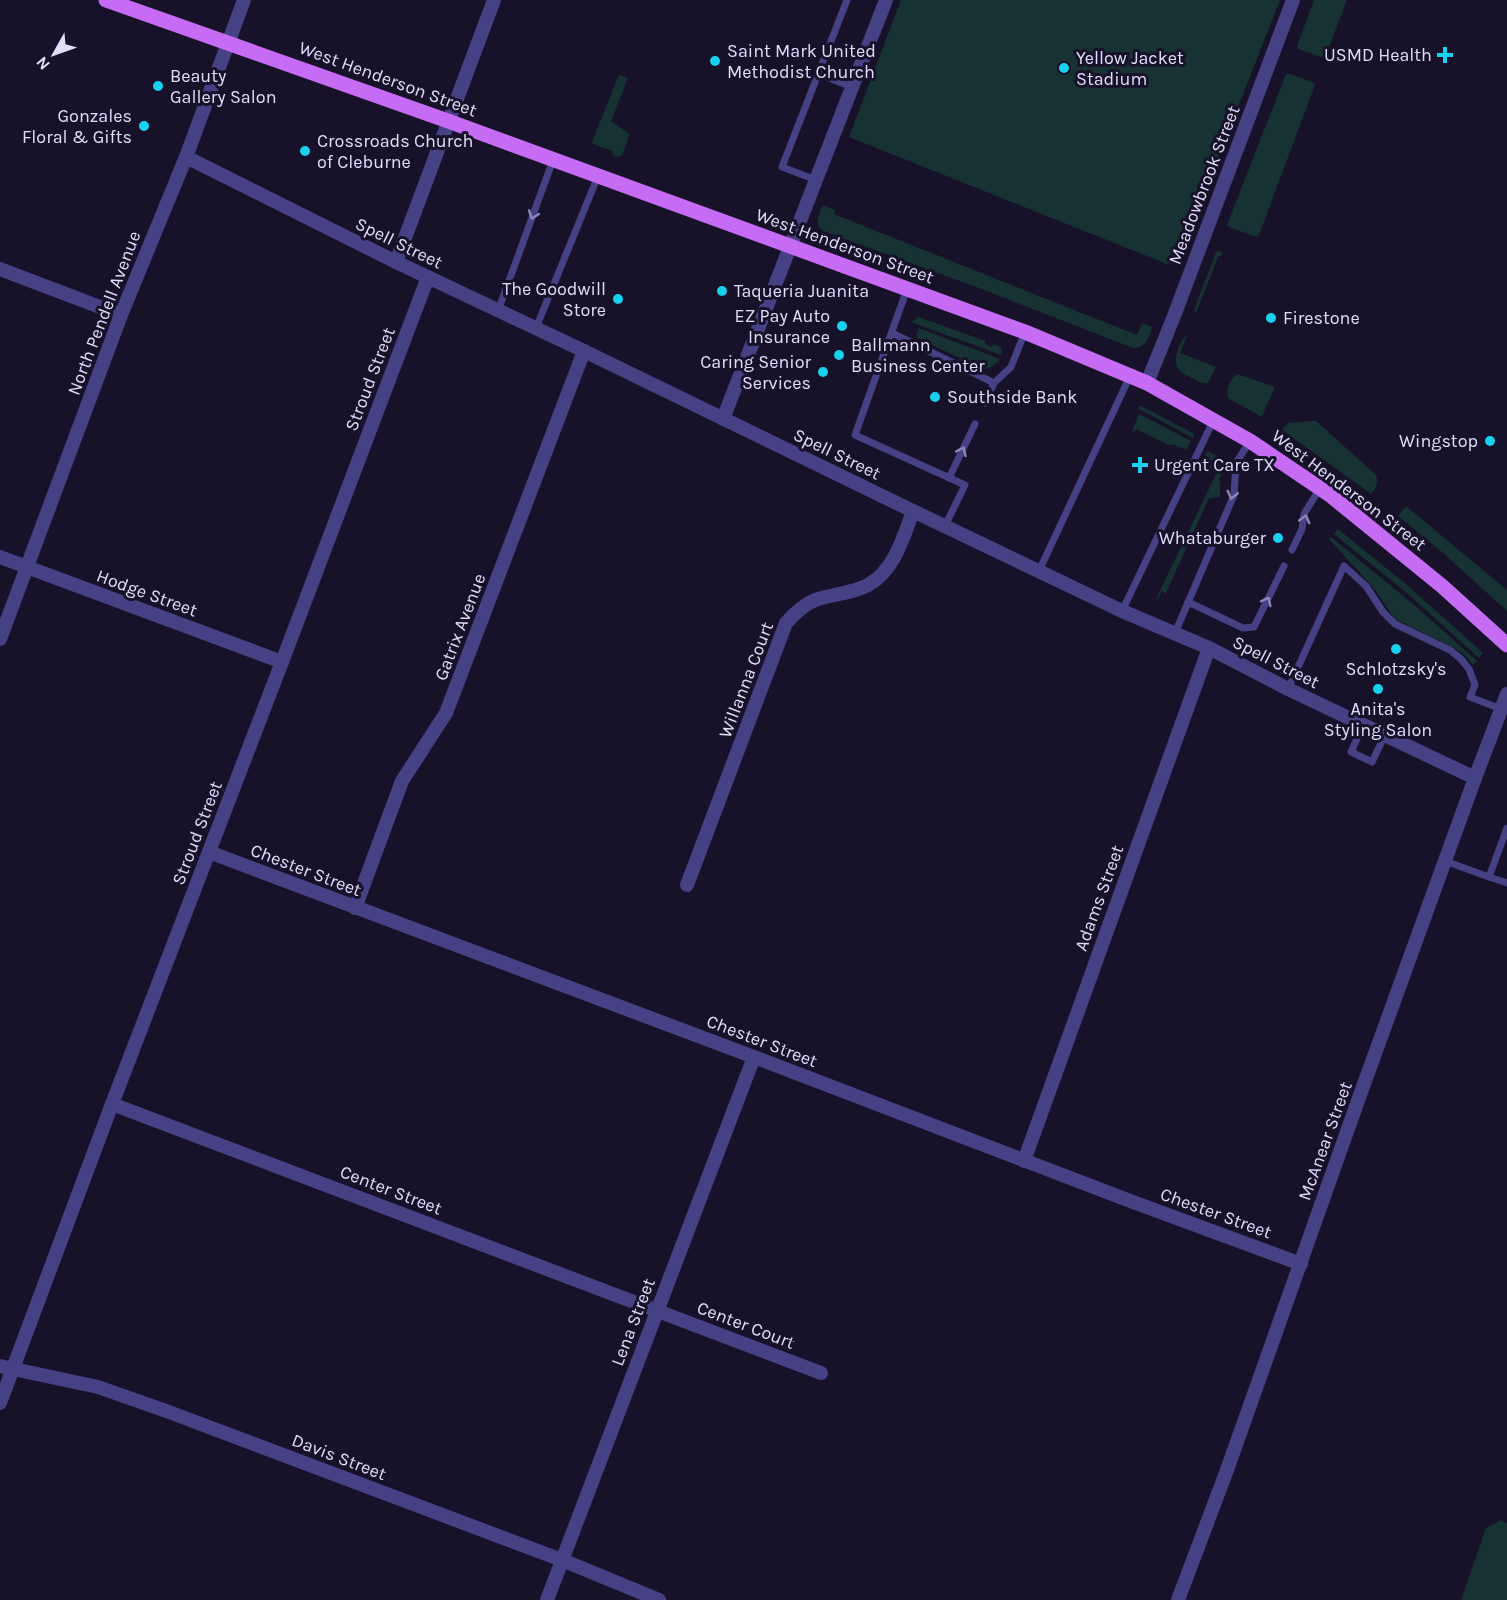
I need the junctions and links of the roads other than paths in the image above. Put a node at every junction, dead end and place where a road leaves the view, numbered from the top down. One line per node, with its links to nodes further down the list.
1 (244, 0): 7 (street, North Pendell Avenue)
2 (494, 0): 10 (street)
3 (847, 0): 8 (lane)
4 (886, 0): 9 (street)
5 (1293, 0): 27 (street, Meadowbrook Street)
6 (112, 1): 7 (main road, West Henderson Street)
7 (228, 42): 10 (main road, West Henderson Street); 11 (street, North Pendell Avenue)
8 (819, 74): 9 (lane); 14 (lane)
9 (852, 87): 14 (street)
10 (448, 121): 12 (main road, West Henderson Street); 16 (street)
11 (186, 157): 16 (street, Spell Street); 21 (street, North Pendell Avenue)
12 (553, 160): 13 (main road, West Henderson Street); 20 (lane, one-way to 20)
13 (598, 176): 15 (main road, West Henderson Street); 22 (lane)
14 (816, 180): 15 (street)
15 (790, 246): 19 (main road, West Henderson Street); 30 (street)
16 (396, 261): 18 (street, Spell Street)
17 (0, 269): 21 (street)
18 (428, 277): 20 (street, Spell Street); 49 (street, Stroud Street)
19 (907, 289): 23 (main road, West Henderson Street); 24 (lane)
20 (498, 311): 22 (street, Spell Street)
21 (121, 315): 41 (street, North Pendell Avenue)
22 (536, 328): 25 (street, Spell Street)
23 (1025, 332): 26 (main road, West Henderson Street); 28 (lane)
24 (891, 333): 28 (lane); 34 (lane)
25 (584, 351): 30 (street, Spell Street); 62 (street, Gatrix Avenue)
26 (1130, 376): 27 (main road, West Henderson Street); 42 (lane)
27 (1147, 383): 31 (main road, West Henderson Street)
28 (994, 384): 29 (lane)
29 (985, 403)
30 (723, 419): 36 (street, Spell Street)
31 (1214, 420): 33 (main road, West Henderson Street); 44 (lane)
32 (975, 424): 34 (lane, one-way to 32)
33 (1250, 441): 35 (main road, West Henderson Street); 43 (lane, one-way to 43)
34 (950, 478): 37 (lane)
35 (1320, 488): 38 (lane, one-way to 35); 47 (main road, West Henderson Street)
36 (913, 511): 37 (street, Spell Street); 61 (street, Willanna Court)
37 (945, 526): 42 (street, Spell Street)
38 (1292, 550)
39 (0, 557): 41 (street, Hodge Street)
40 (1284, 566): 43 (lane, one-way to 40)
41 (27, 568): 46 (street, North Pendell Avenue); 49 (street, Hodge Street)
42 (1039, 571): 44 (street, Spell Street)
43 (1188, 602): 45 (lane)
44 (1122, 611): 45 (street, Spell Street)
45 (1175, 633): 48 (street, Spell Street)
46 (0, 639)
47 (1507, 645)
48 (1209, 648): 50 (street, Spell Street); 65 (street, Adams Street)
49 (282, 663): 57 (street, Stroud Street)
50 (1288, 689): 52 (lane); 53 (street, Spell Street)
51 (1507, 694): 52 (street, McAnear Street)
52 (1501, 709): 55 (street, McAnear Street)
53 (1363, 724): 54 (street, Spell Street); 54 (lane)
54 (1385, 735): 55 (street, Spell Street)
55 (1475, 778): 58 (street, McAnear Street)
56 (1507, 828): 59 (lane)
57 (209, 852): 62 (street, Chester Street); 64 (street, Stroud Street)
58 (1445, 861): 59 (lane); 66 (street, McAnear Street)
59 (1489, 877): 60 (lane)
60 (1507, 883)
61 (687, 885)
62 (355, 908): 63 (street, Chester Street)
63 (754, 1057): 65 (street, Chester Street); 67 (street, Lena Street)
64 (112, 1104): 67 (street, Center Street); 68 (street, Stroud Street)
65 (1024, 1161): 66 (street, Chester Street)
66 (1301, 1263): 74 (street, McAnear Street)
67 (657, 1310): 69 (street, Center Court); 71 (street, Lena Street)
68 (6, 1368): 70 (street, Stroud Street); 71 (street, Davis Street)
69 (821, 1373)
70 (0, 1403)
71 (562, 1560): 72 (street, Lena Street); 73 (street, Davis Street)
72 (546, 1600)
73 (660, 1600)
74 (1178, 1600)

